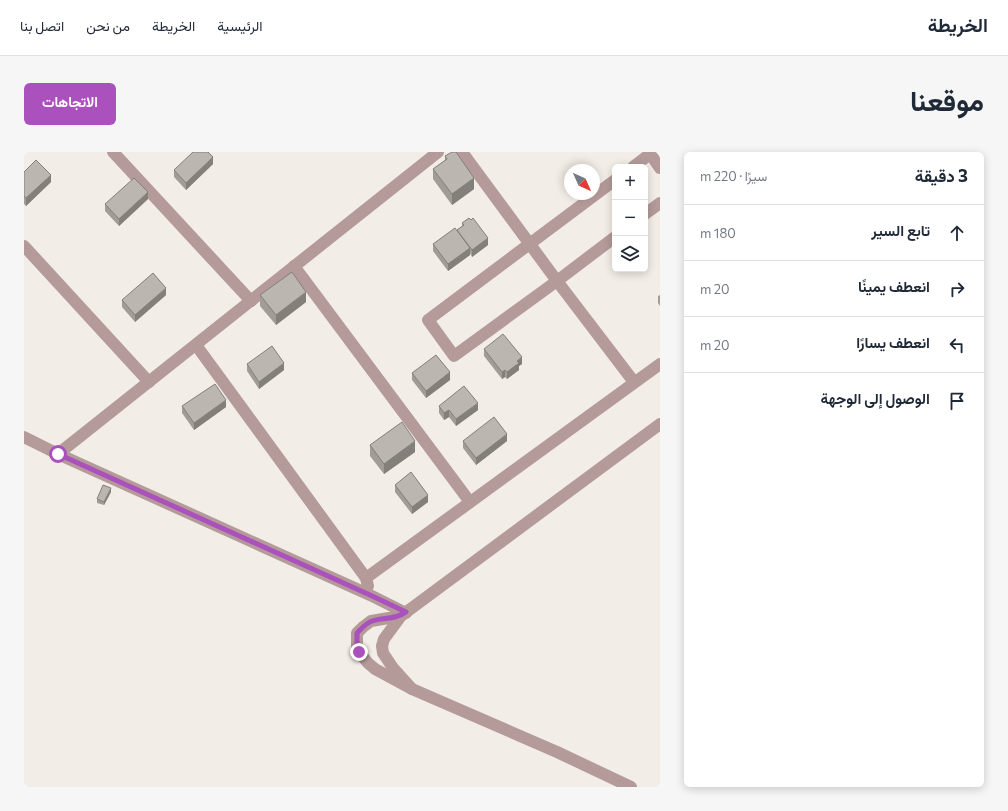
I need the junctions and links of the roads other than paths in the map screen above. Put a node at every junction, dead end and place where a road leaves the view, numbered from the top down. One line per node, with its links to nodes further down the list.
1 (113, 152): 15 (street)
2 (438, 152): 13 (street)
3 (462, 152): 11 (street)
4 (649, 153): 5 (street); 6 (street)
5 (636, 164)
6 (660, 168)
7 (612, 182): 11 (street)
8 (660, 203): 9 (street)
9 (648, 212)
10 (612, 239): 14 (street)
11 (530, 244): 14 (street); 14 (street)
12 (24, 246): 18 (street)
13 (294, 266): 15 (street); 23 (street)
14 (557, 281): 19 (street)
15 (250, 301): 16 (street)
16 (196, 345): 18 (street); 24 (street)
17 (660, 364): 19 (street)
18 (149, 382): 22 (street)
19 (634, 382): 23 (street)
20 (660, 424): 26 (street)
21 (24, 437): 22 (street)
22 (58, 454): 25 (street)
23 (470, 502): 24 (street)
24 (366, 578): 25 (street)
25 (370, 595): 26 (street)
26 (403, 614): 27 (street); 27 (street)
27 (412, 689): 28 (street)
28 (631, 787)

